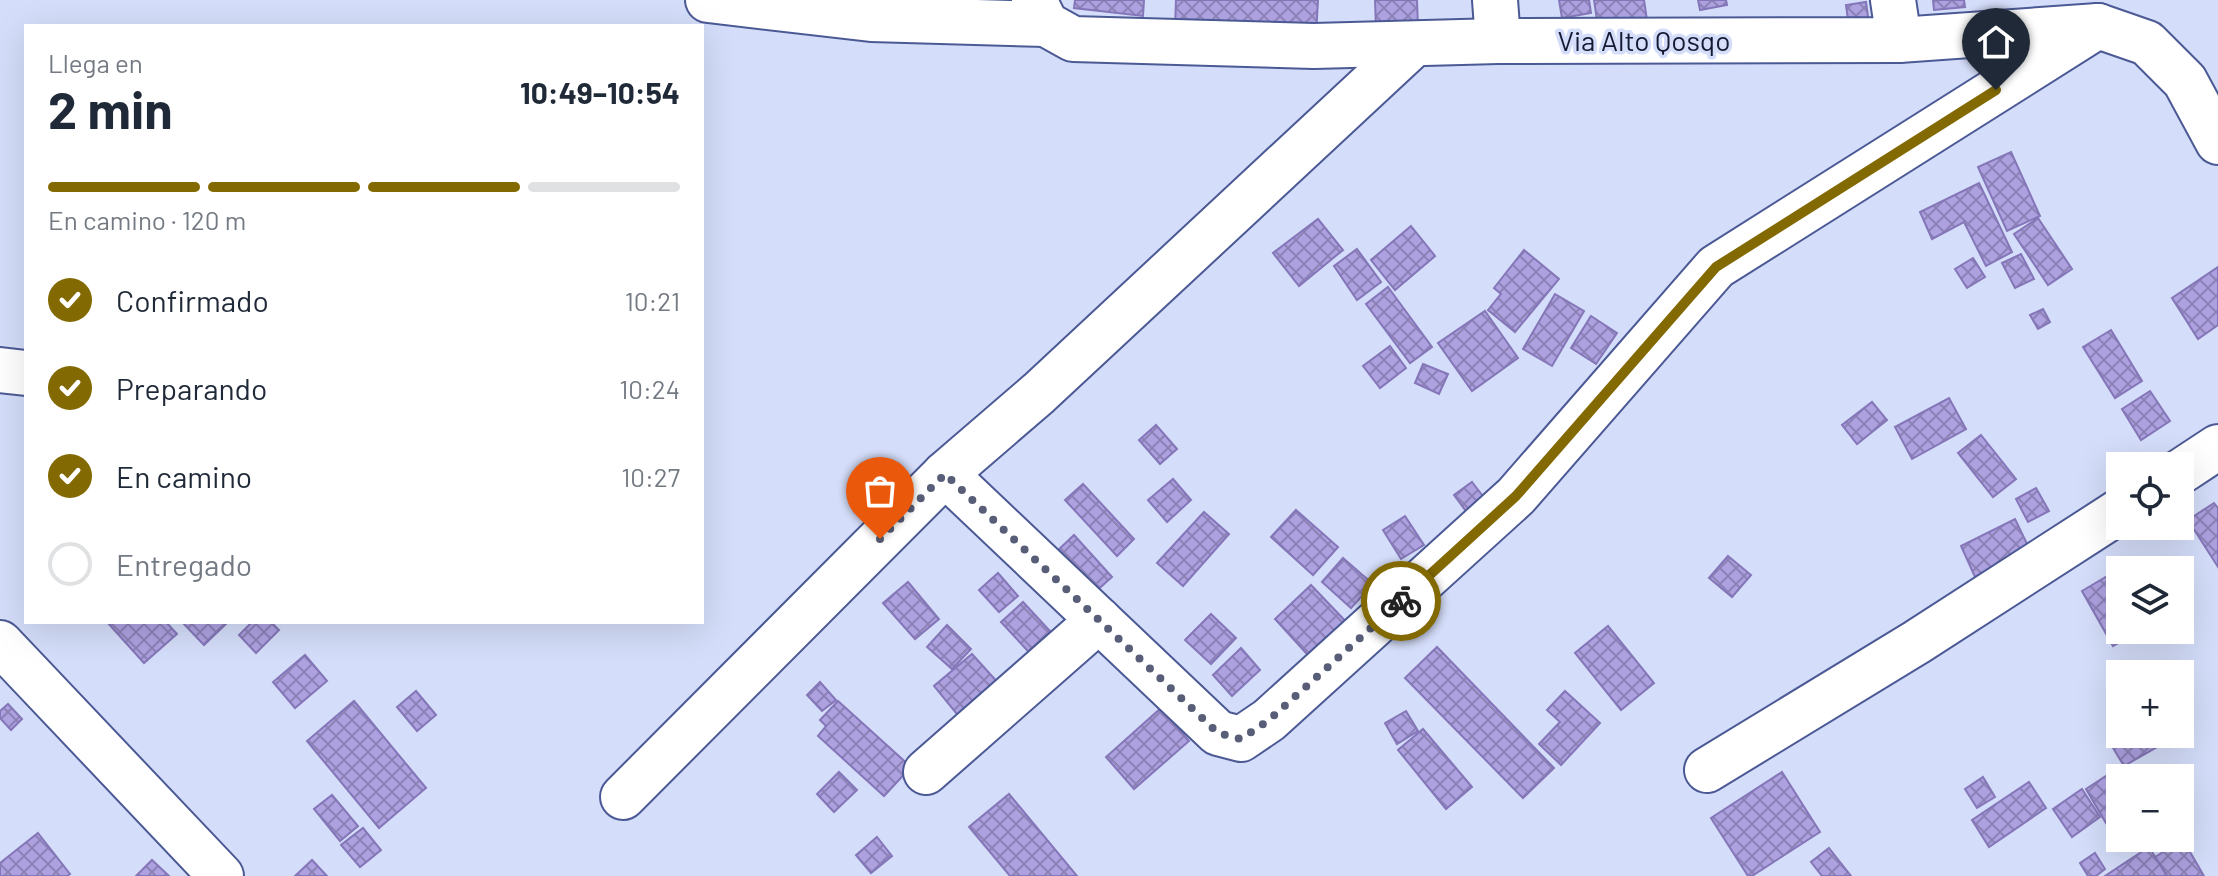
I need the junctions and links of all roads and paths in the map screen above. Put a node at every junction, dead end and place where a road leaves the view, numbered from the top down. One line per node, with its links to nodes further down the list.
1 (708, 0): 2 (street)
2 (1040, 12): 6 (street, Via Alto Qosqo)
3 (1496, 20): 4 (street, Via Alto Qosqo); 6 (street, Via Alto Qosqo)
4 (1896, 20): 5 (street, Via Alto Qosqo)
5 (2098, 26): 7 (street, Via Alto Qosqo); 14 (street)
6 (1414, 44): 12 (street)
7 (2218, 142)
8 (0, 370): 9 (street)
9 (24, 373)
10 (2218, 447): 11 (street)
11 (2194, 463)
12 (945, 474): 14 (street); 18 (street)
13 (2106, 520): 16 (street)
14 (1099, 620): 17 (street)
15 (0, 643): 19 (street)
16 (1707, 770)
17 (926, 772)
18 (623, 797)
19 (221, 876)

